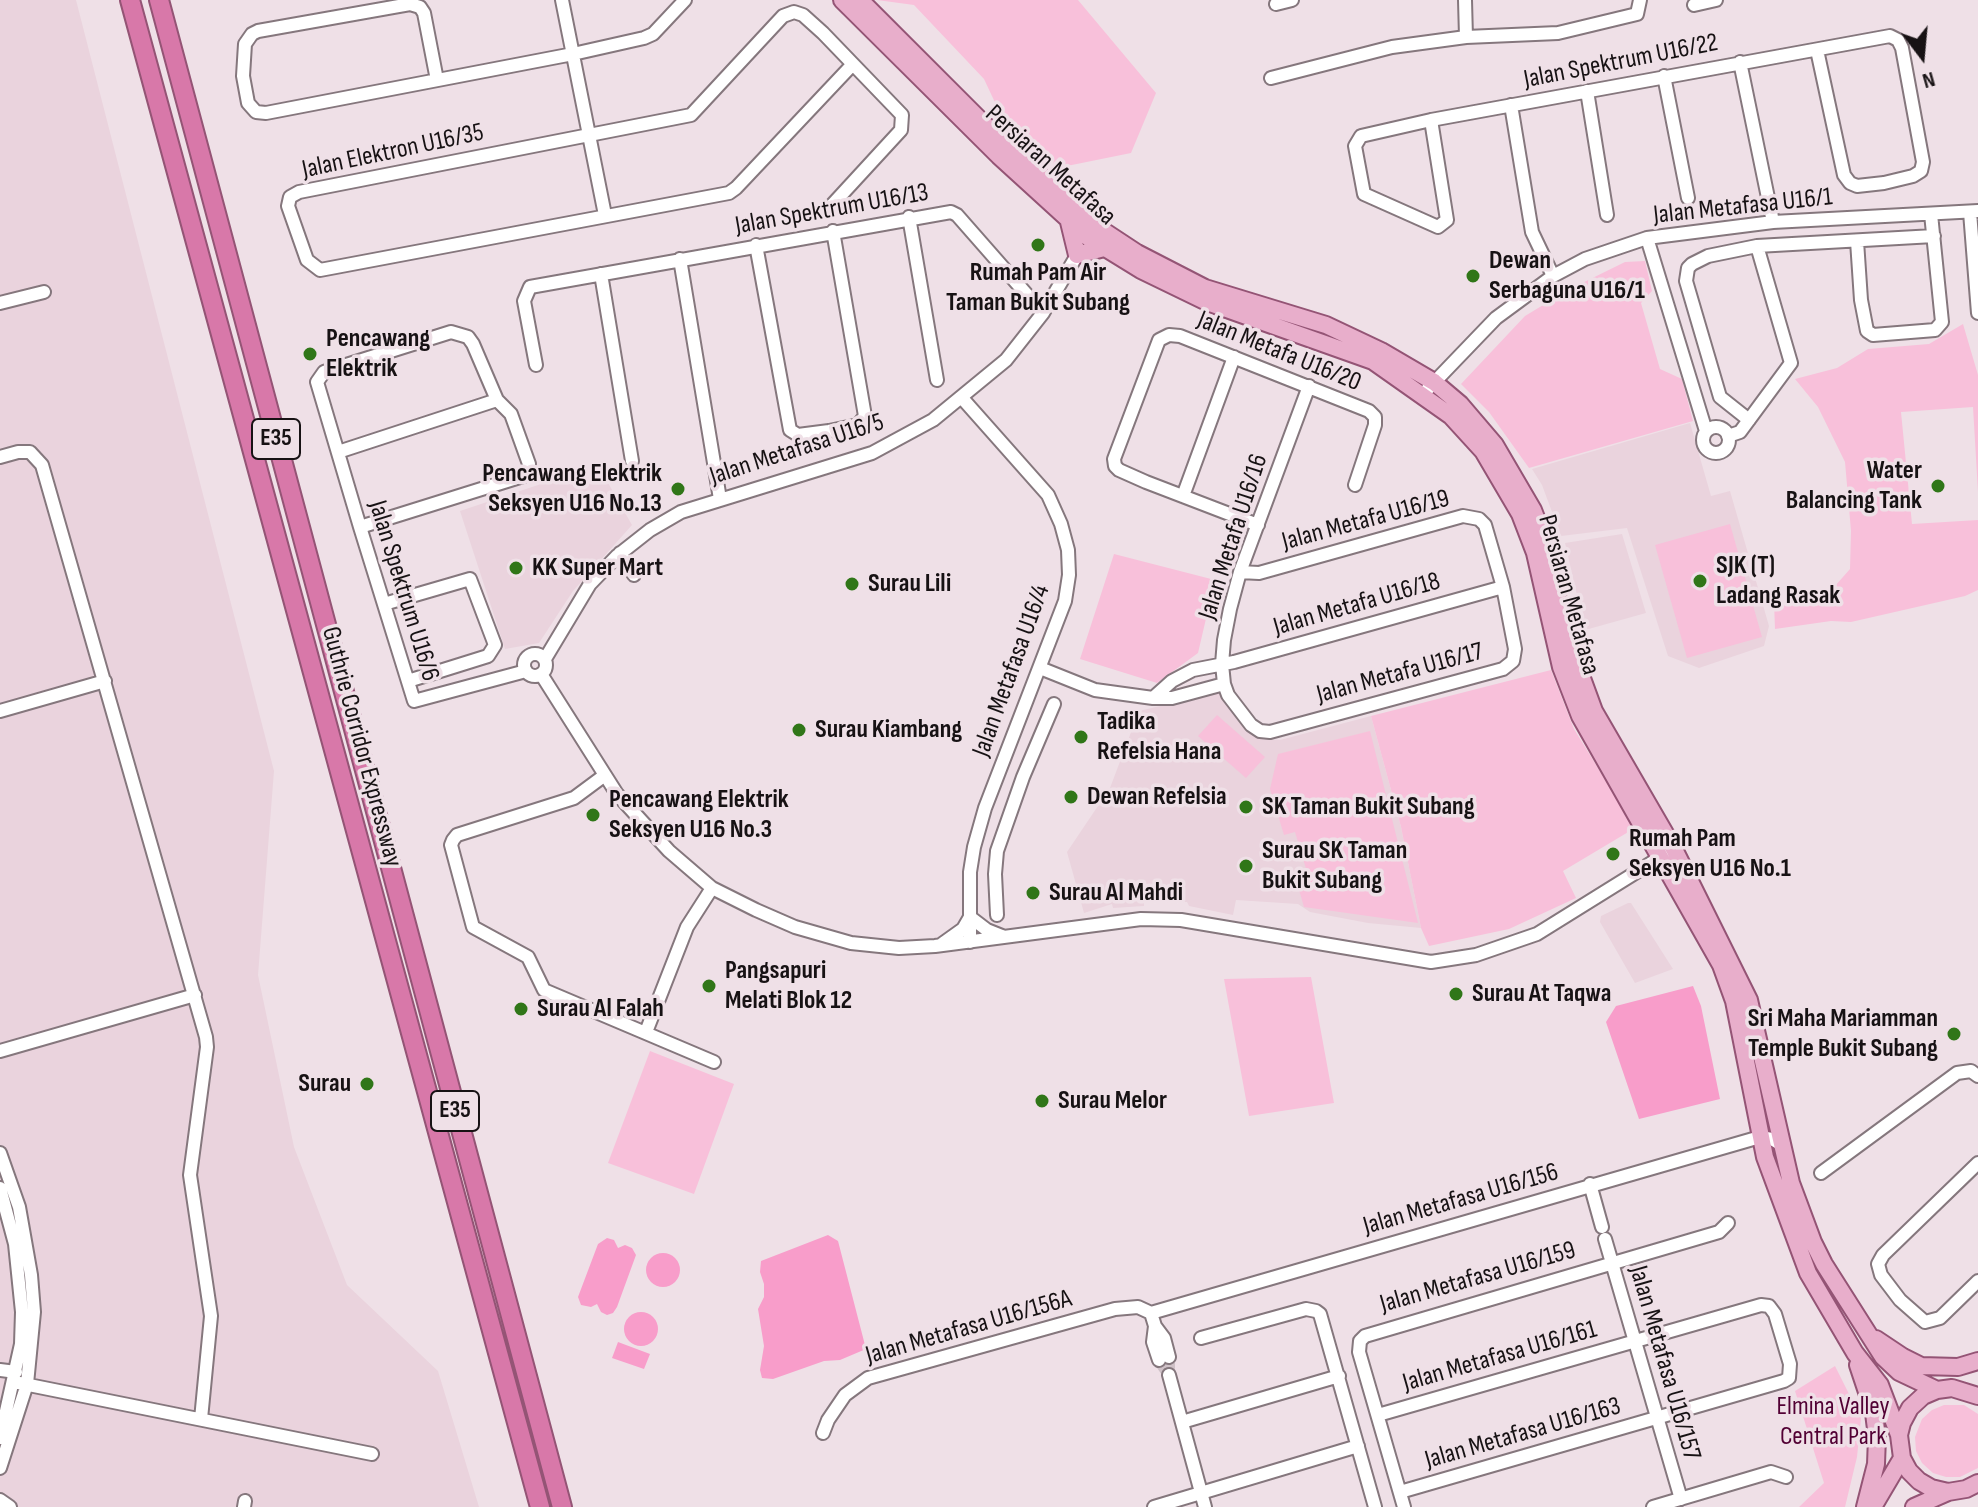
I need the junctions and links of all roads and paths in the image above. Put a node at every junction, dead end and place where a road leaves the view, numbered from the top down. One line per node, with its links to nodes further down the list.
1 (130, 0): 153 (highway, Guthrie Corridor Expressway / E35)
2 (159, 0): 154 (highway, Guthrie Corridor Expressway / E35)
3 (562, 0): 15 (street)
4 (685, 0): 15 (street)
5 (842, 0): 32 (main road, Persiaran Metafasa)
6 (860, 0): 32 (main road, Persiaran Metafasa)
7 (1292, 0): 10 (street)
8 (1465, 0): 13 (street)
9 (1716, 0): 12 (street)
10 (1276, 4)
11 (1640, 5): 13 (street)
12 (1694, 5)
13 (1466, 37): 19 (street)
14 (1817, 50): 14 (street, Jalan Spektrum U16/22); 16 (street, Jalan Spektrum U16/22)
15 (573, 54): 20 (street); 24 (street)
16 (1740, 62): 18 (street, Jalan Spektrum U16/22); 33 (street, Jalan Spektrum U16/22)
17 (853, 64): 24 (street); 26 (street); 29 (street)
18 (1664, 76): 21 (street, Jalan Spektrum U16/22); 25 (street)
19 (1271, 78)
20 (437, 80): 20 (street)
21 (1587, 91): 22 (street, Jalan Spektrum U16/22); 30 (street)
22 (1511, 105): 23 (street, Jalan Spektrum U16/22); 48 (street, Jalan Spektrum U16/22)
23 (1431, 120): 23 (street, Jalan Spektrum U16/22)
24 (589, 136): 29 (street); 29 (street, Jalan Elektron U16/35)
25 (1688, 198)
26 (832, 205)
27 (1974, 212): 28 (street, Jalan Metafasa U16/1); 52 (street)
28 (1931, 214): 33 (street, Jalan Metafasa U16/1); 36 (street)
29 (605, 215)
30 (1607, 215)
31 (909, 217): 34 (street, Jalan Spektrum U16/13); 51 (street, Jalan Spektrum U16/13); 55 (street)
32 (1076, 217): 37 (main road); 44 (main road); 57 (main road, Persiaran Metafasa)
33 (1773, 222): 35 (street, Jalan Metafasa U16/1)
34 (833, 231): 40 (street, Jalan Spektrum U16/13); 40 (street)
35 (1673, 233): 38 (street, Jalan Metafasa U16/1); 46 (street)
36 (1934, 236): 39 (street); 39 (street)
37 (1089, 238): 43 (main road, Persiaran Metafasa); 44 (street, Jalan Metafasa U16/5)
38 (1647, 238): 42 (street, Jalan Metafasa U16/1); 46 (street)
39 (1857, 241): 41 (street)
40 (756, 245): 45 (street, Jalan Spektrum U16/13)
41 (1757, 246): 60 (street); 60 (street)
42 (1622, 247): 46 (street); 48 (street, Jalan Metafasa U16/1)
43 (1104, 248): 44 (main road); 57 (main road, Persiaran Metafasa)
44 (1077, 255): 51 (street, Jalan Metafasa U16/5)
45 (680, 259): 47 (street, Jalan Spektrum U16/13); 68 (street)
46 (1656, 263): 61 (street)
47 (601, 274): 54 (street, Jalan Spektrum U16/13); 65 (street)
48 (1553, 276): 57 (street, Jalan Metafasa U16/1)
49 (44, 292): 50 (street)
50 (0, 303)
51 (1043, 313): 58 (street, Jalan Metafasa U16/5)
52 (1978, 313)
53 (1234, 357): 56 (street, Jalan Metafa U16/20); 67 (street); 67 (street, Jalan Metafa U16/20)
54 (536, 365)
55 (937, 380)
56 (1309, 386): 66 (street, Jalan Metafa U16/20); 69 (street, Jalan Metafa U16/16)
57 (1428, 388): 95 (main road, Persiaran Metafasa)
58 (962, 398): 68 (street, Jalan Metafasa U16/5); 78 (street, Jalan Metafasa U16/4)
59 (497, 400): 63 (street); 63 (street, Jalan Spektrum U16/6); 70 (street)
60 (1749, 420): 62 (street)
61 (1706, 431): 62 (street); 62 (street)
62 (1728, 436)
63 (338, 452): 70 (street, Jalan Spektrum U16/6)
64 (0, 457): 82 (street)
65 (632, 461)
66 (1355, 485)
67 (1183, 496): 69 (street, Jalan Metafa U16/20)
68 (720, 499): 71 (street, Jalan Metafasa U16/5)
69 (1258, 525): 72 (street, Jalan Metafa U16/16)
70 (360, 527): 75 (street, Jalan Spektrum U16/6)
71 (620, 553): 73 (street); 76 (street, Jalan Metafasa U16/5)
72 (1240, 572): 74 (street, Jalan Metafa U16/19); 77 (street, Jalan Metafa U16/16)
73 (634, 575)
74 (1503, 587): 77 (street, Jalan Metafa U16/18); 90 (street, Jalan Metafa U16/17)
75 (384, 604): 83 (street, Jalan Spektrum U16/6); 83 (street)
76 (545, 659): 80 (street); 81 (street)
77 (1222, 664): 79 (street, Jalan Metafa U16/18); 84 (street, Jalan Metafa U16/16)
78 (1040, 668): 86 (street); 87 (street, Jalan Metafasa U16/4)
79 (1193, 670): 85 (street); 86 (street)
80 (526, 671): 81 (street); 83 (street, Jalan Spektrum U16/6)
81 (541, 674): 93 (street)
82 (105, 681): 88 (street); 104 (street)
83 (408, 681)
84 (1224, 684): 85 (street); 90 (street, Jalan Metafa U16/16)
85 (1200, 690): 86 (street)
86 (1153, 698)
87 (1026, 702): 89 (street, Jalan Metafasa U16/4); 91 (street, Jalan Metafasa U16/4)
88 (0, 711)
89 (1017, 727): 91 (street); 92 (street, Jalan Metafasa U16/4)
90 (1270, 732)
91 (1040, 737): 94 (street, Jalan Metafasa U16/4)
92 (1001, 768): 94 (street); 96 (street, Jalan Metafasa U16/4)
93 (605, 775): 98 (street); 105 (street)
94 (1023, 777): 97 (street, Jalan Metafasa U16/4)
95 (1667, 854): 101 (street); 109 (main road, Persiaran Metafasa); 110 (main road, Persiaran Metafasa)
96 (970, 872): 97 (street); 100 (street, Jalan Metafasa U16/4)
97 (995, 874): 99 (street, Jalan Metafasa U16/4)
98 (712, 888): 103 (street); 105 (street)
99 (997, 915)
100 (970, 917): 101 (street); 102 (street, Jalan Metafasa U16/4); 103 (street)
101 (1007, 937): 102 (street)
102 (970, 942): 103 (street)
103 (940, 946)
104 (195, 995): 106 (street); 136 (street)
105 (646, 1032): 107 (street)
106 (0, 1051)
107 (714, 1062)
108 (1978, 1076): 114 (street)
109 (1776, 1121): 110 (street); 111 (main road, Persiaran Metafasa)
110 (1760, 1137): 111 (street); 115 (street, Jalan Metafasa U16/156); 125 (main road, Persiaran Metafasa)
111 (1782, 1145): 122 (main road, Persiaran Metafasa)
112 (0, 1153): 131 (street)
113 (1978, 1163): 119 (street)
114 (1821, 1173)
115 (1590, 1184): 118 (street, Jalan Metafasa U16/157); 121 (street, Jalan Metafasa U16/156)
116 (0, 1188): 131 (street)
117 (1728, 1223): 118 (street, Jalan Metafasa U16/159)
118 (1611, 1261): 124 (street, Jalan Metafasa U16/157); 134 (street, Jalan Metafasa U16/159)
119 (1978, 1281)
120 (1761, 1305): 124 (street, Jalan Metafasa U16/161); 135 (street, Jalan Metafasa U16/163)
121 (1153, 1320): 126 (street); 138 (street, Jalan Metafasa U16/156A)
122 (1868, 1334): 127 (main road); 132 (main road, Persiaran Metafasa)
123 (1201, 1338): 130 (street)
124 (1635, 1340): 134 (street, Jalan Metafasa U16/161); 135 (street, Jalan Metafasa U16/157)
125 (1855, 1353): 139 (main road, Persiaran Metafasa); 160 (main road)
126 (1164, 1358)
127 (1978, 1361)
128 (0, 1370): 131 (street)
129 (1169, 1375): 137 (street)
130 (1339, 1376): 137 (street); 141 (street)
131 (19, 1379): 136 (street); 140 (street); 144 (street)
132 (1937, 1390): 133 (main road); 139 (main road)
133 (1974, 1390)
134 (1378, 1415): 147 (street)
135 (1658, 1418): 147 (street, Jalan Metafasa U16/163); 150 (street, Jalan Metafasa U16/157)
136 (201, 1419): 142 (street)
137 (1182, 1422): 149 (street)
138 (823, 1433)
139 (1899, 1435): 143 (main road, Persiaran Metafasa)
140 (0, 1438)
141 (1358, 1446): 149 (street); 157 (street)
142 (372, 1454)
143 (1902, 1458): 148 (main road); 161 (main road)
144 (0, 1468)
145 (1786, 1477): 150 (street)
146 (1974, 1490): 148 (main road)
147 (1400, 1492): 158 (street)
148 (1948, 1492): 162 (main road)
149 (1201, 1493): 155 (street); 156 (street)
150 (1681, 1499): 159 (street)
151 (0, 1500): 152 (street)
152 (10, 1507)
153 (540, 1507)
154 (562, 1507)
155 (1154, 1507)
156 (1205, 1507)
157 (1375, 1507)
158 (1404, 1507)
159 (1653, 1507)
160 (1865, 1507)
161 (1873, 1507)
162 (1914, 1507)

